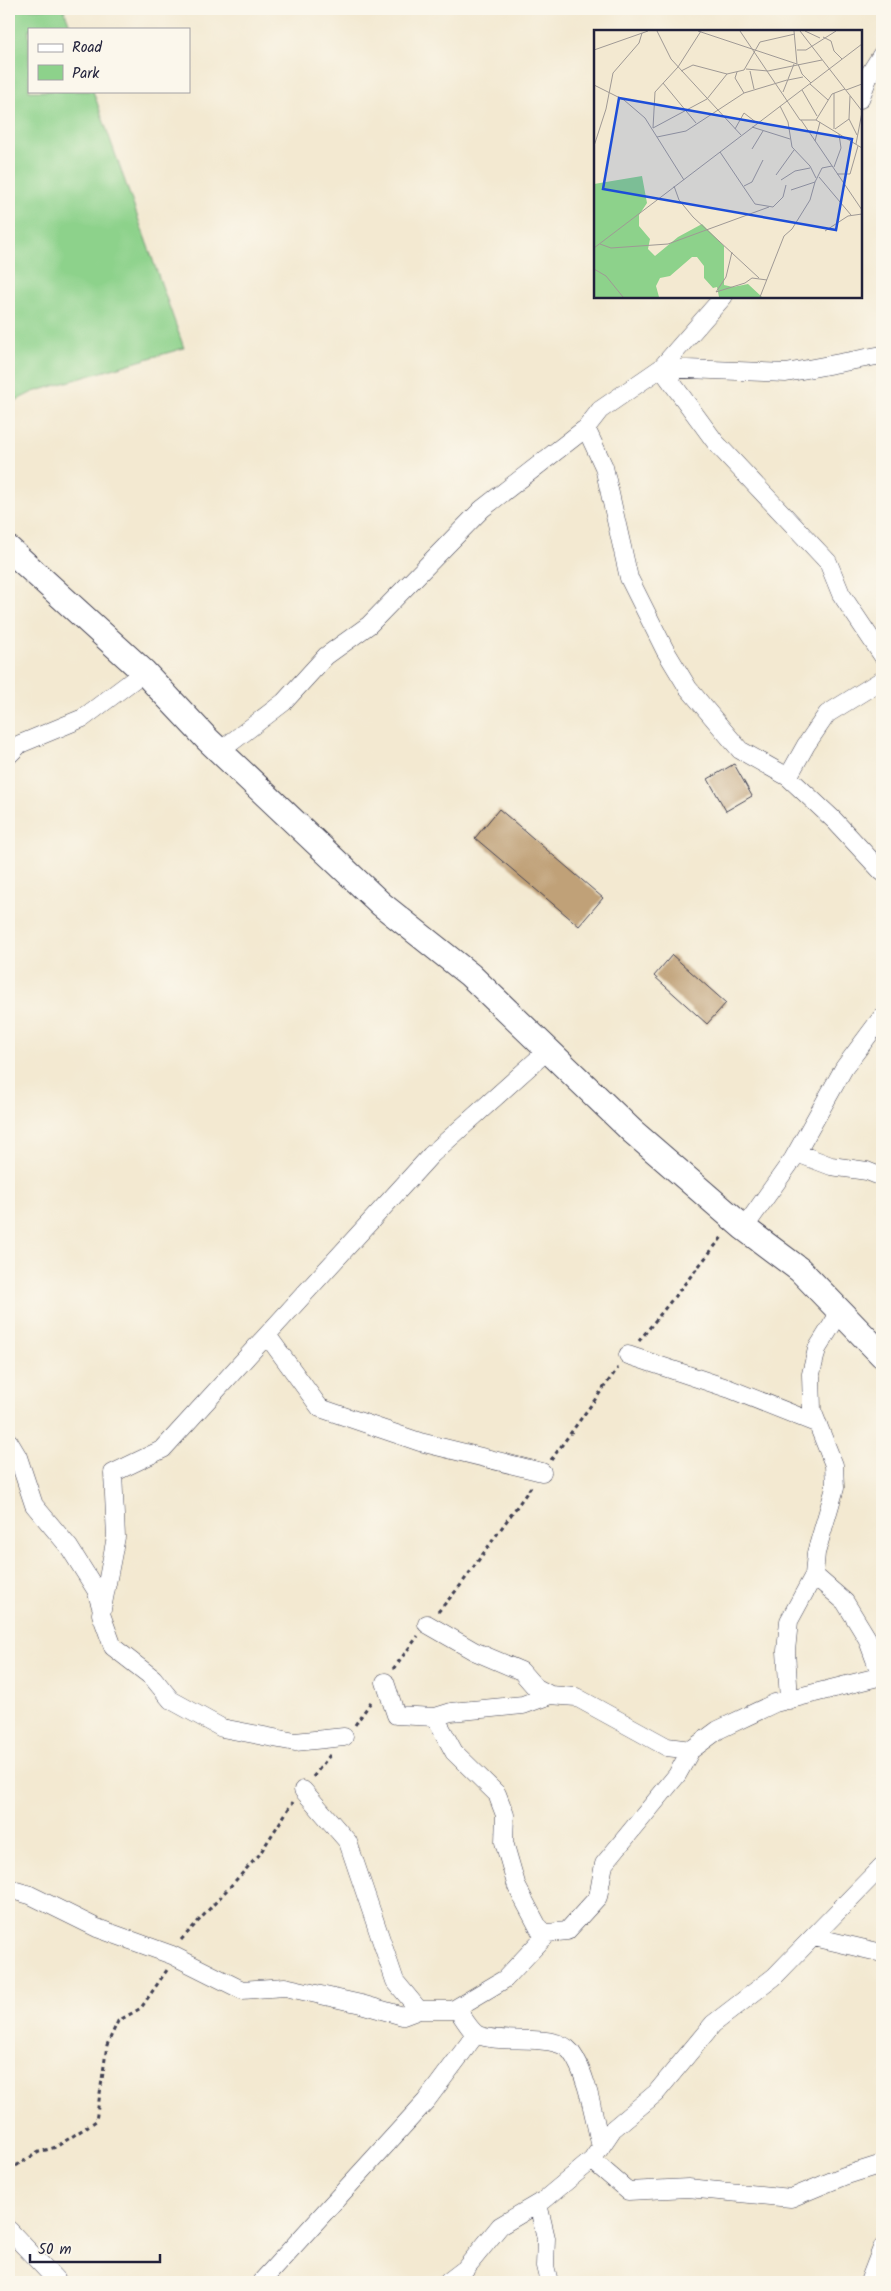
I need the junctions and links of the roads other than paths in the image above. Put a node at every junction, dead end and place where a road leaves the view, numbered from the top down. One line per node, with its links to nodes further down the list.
1 (882, 54): 2 (street)
2 (861, 96)
3 (722, 298): 5 (street)
4 (882, 355): 5 (street)
5 (661, 368): 6 (street); 8 (street)
6 (586, 428): 11 (street); 13 (street)
7 (9, 549): 9 (main road)
8 (882, 655)
9 (144, 672): 11 (main road); 12 (street)
10 (882, 680): 13 (street)
11 (220, 751): 16 (main road)
12 (9, 755)
13 (788, 776): 14 (street)
14 (882, 872)
15 (882, 1016): 17 (street)
16 (548, 1050): 19 (main road); 21 (street)
17 (796, 1153): 18 (street); 19 (street)
18 (882, 1177)
19 (740, 1224): 20 (main road)
20 (840, 1312): 23 (main road); 24 (street)
21 (267, 1335): 26 (street); 28 (street)
22 (628, 1355): 24 (street)
23 (882, 1355)
24 (818, 1424): 27 (street)
25 (9, 1442): 28 (street)
26 (542, 1472)
27 (814, 1575): 30 (street); 33 (street)
28 (102, 1611): 35 (street)
29 (427, 1624): 32 (street)
30 (882, 1676): 33 (street)
31 (385, 1682): 34 (street)
32 (550, 1695): 34 (street); 36 (street)
33 (789, 1700): 36 (street)
34 (435, 1717): 41 (street)
35 (344, 1737)
36 (691, 1750): 41 (street)
37 (303, 1790): 44 (street)
38 (882, 1866): 40 (street)
39 (9, 1889): 44 (street)
40 (814, 1937): 42 (street); 46 (street)
41 (544, 1938): 43 (street)
42 (882, 1953)
43 (456, 2008): 44 (street); 45 (street)
44 (418, 2010)
45 (476, 2034): 46 (street); 52 (street)
46 (597, 2154): 47 (street); 48 (street)
47 (882, 2164)
48 (538, 2204): 53 (street); 54 (street)
49 (9, 2230): 51 (street)
50 (882, 2248): 55 (street)
51 (58, 2282)
52 (261, 2282)
53 (448, 2282)
54 (549, 2282)
55 (869, 2282)

